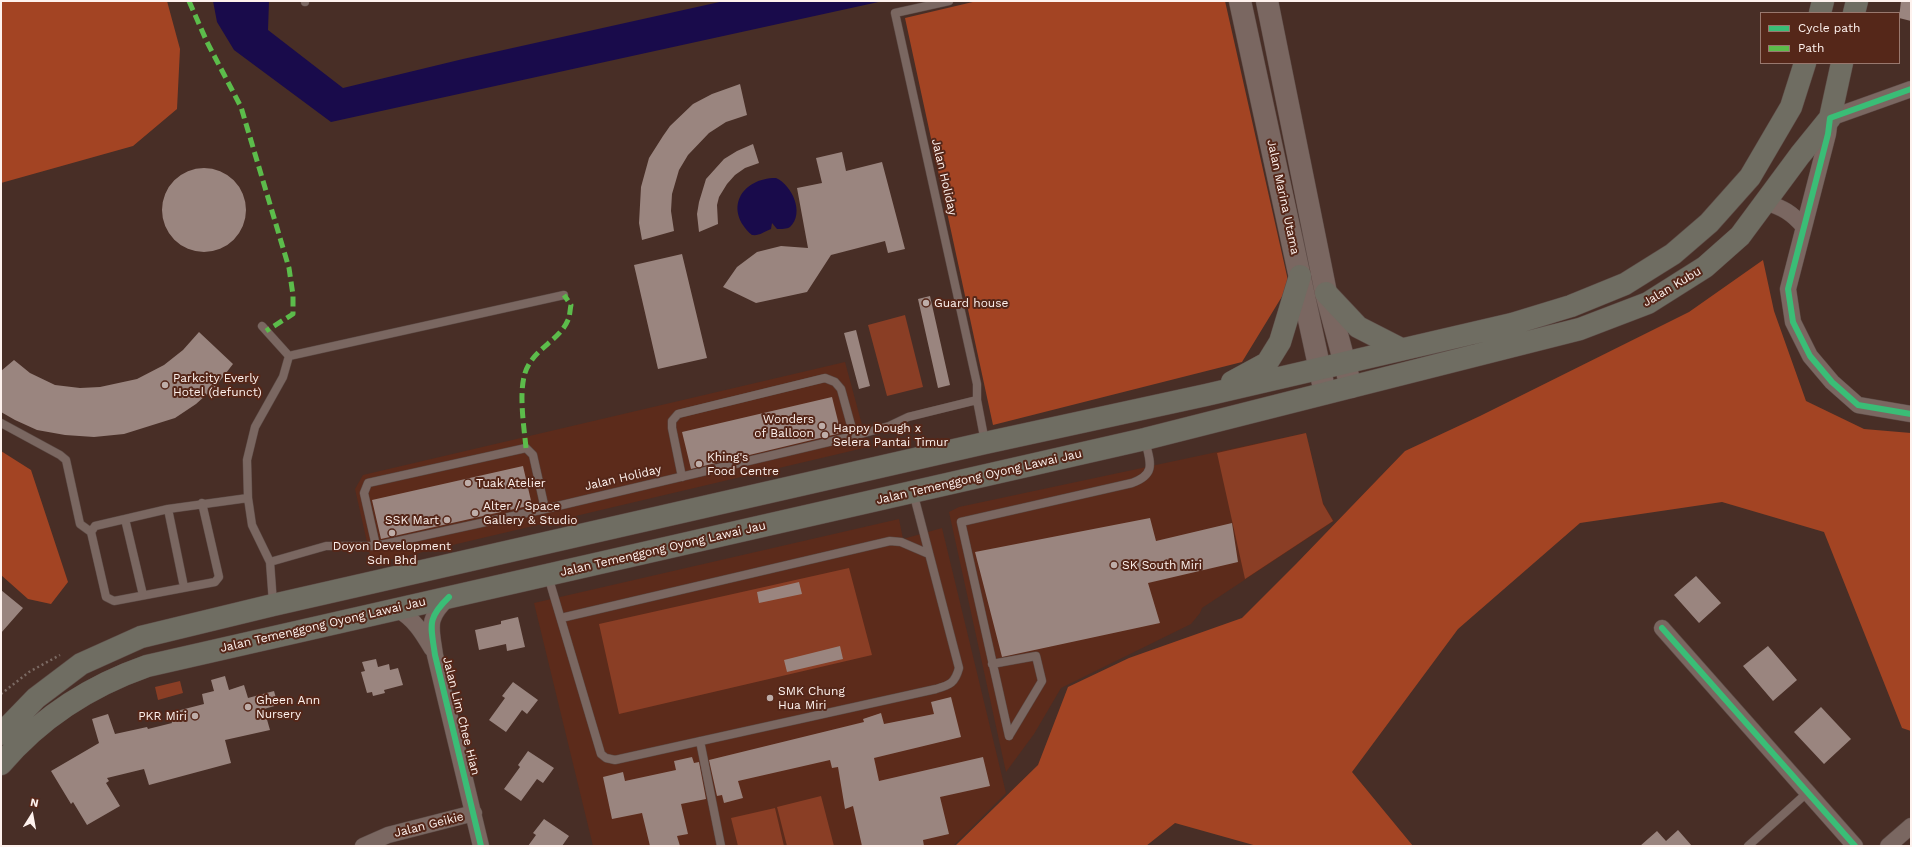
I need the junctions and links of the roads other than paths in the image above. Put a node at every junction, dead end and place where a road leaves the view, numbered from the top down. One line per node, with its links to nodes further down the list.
1 (949, 1): 25 (lane, Jalan Holiday)
2 (1240, 1): 14 (main road, Jalan Marina Utama)
3 (1267, 1): 15 (main road, Jalan Marina Utama)
4 (1823, 1): 6 (main road)
5 (1857, 1): 7 (main road)
6 (1820, 12)
7 (1854, 12)
8 (1805, 64): 18 (main road)
9 (1842, 64): 11 (main road, Jalan Kubu)
10 (1911, 89): 11 (street)
11 (1830, 118): 12 (main road, Jalan Kubu); 13 (street)
12 (1765, 202): 13 (street); 22 (main road, Jalan Kubu)
13 (1804, 227): 26 (street)
14 (1300, 276): 21 (main road, Jalan Marina Utama); 24 (main road)
15 (1326, 293): 18 (main road); 20 (main road, Jalan Marina Utama)
16 (564, 295): 19 (lane)
17 (262, 326): 19 (lane)
18 (1401, 349): 20 (main road)
19 (289, 356): 33 (lane)
20 (1344, 362): 21 (main road); 22 (main road, Jalan Marina Utama)
21 (1320, 368): 23 (main road, Jalan Marina Utama); 24 (main road)
22 (1351, 387): 23 (main road, Jalan Temenggong Oyong Lawai Jau)
23 (1325, 393): 29 (main road, Jalan Temenggong Oyong Lawai Jau)
24 (1206, 396): 30 (main road)
25 (977, 400): 28 (lane, Jalan Holiday); 30 (lane, Jalan Holiday)
26 (1911, 414)
27 (1, 423): 38 (lane)
28 (854, 436): 31 (lane, Jalan Holiday); 31 (lane)
29 (1145, 440): 32 (main road, Jalan Temenggong Oyong Lawai Jau); 53 (lane)
30 (985, 443): 46 (main road)
31 (682, 477): 36 (lane, Jalan Holiday)
32 (912, 491): 40 (lane); 42 (main road, Jalan Temenggong Oyong Lawai Jau)
33 (248, 498): 34 (lane); 41 (lane)
34 (202, 503): 35 (lane); 43 (lane)
35 (168, 509): 37 (lane); 43 (lane)
36 (545, 509): 39 (lane, Jalan Holiday); 39 (lane)
37 (126, 519): 38 (lane); 44 (lane)
38 (91, 532): 44 (lane)
39 (376, 546): 41 (lane, Jalan Holiday)
40 (929, 554): 48 (lane); 55 (lane)
41 (270, 562): 46 (lane)
42 (547, 575): 45 (main road, Jalan Temenggong Oyong Lawai Jau); 48 (lane)
43 (184, 587): 44 (lane)
44 (143, 595)
45 (449, 597): 47 (main road, Jalan Temenggong Oyong Lawai Jau); 52 (street, Jalan Lim Chee Hian)
46 (273, 605): 49 (main road); 51 (main road); 54 (main road)
47 (397, 609): 49 (main road, Jalan Temenggong Oyong Lawai Jau); 52 (street, Jalan Lim Chee Hian)
48 (561, 618): 55 (lane)
49 (354, 619): 51 (main road, Jalan Temenggong Oyong Lawai Jau)
50 (1662, 628): 57 (street)
51 (221, 648): 56 (main road, Jalan Temenggong Oyong Lawai Jau)
52 (435, 655): 58 (street, Jalan Lim Chee Hian)
53 (992, 664): 53 (lane)
54 (1, 734)
55 (700, 741): 62 (lane)
56 (1, 764)
57 (1808, 792): 63 (lane); 64 (street)
58 (474, 814): 60 (street, Jalan Geikie); 61 (street, Jalan Lim Chee Hian)
59 (1911, 826): 65 (street)
60 (363, 846)
61 (481, 846)
62 (721, 846)
63 (1748, 846)
64 (1856, 846)
65 (1888, 846)

